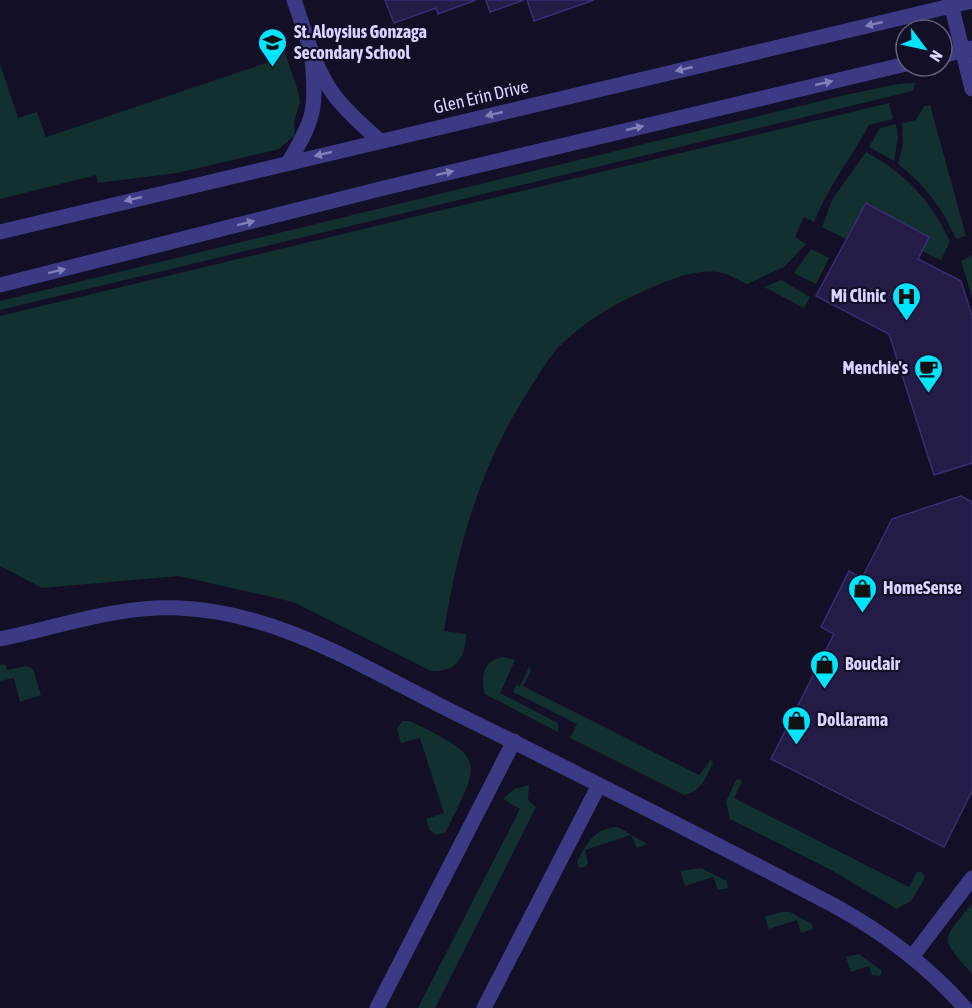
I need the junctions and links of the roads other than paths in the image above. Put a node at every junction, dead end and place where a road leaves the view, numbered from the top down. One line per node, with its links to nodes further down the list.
1 (294, 0): 4 (street)
2 (972, 1): 3 (street, Glen Erin Drive)
3 (950, 3): 5 (street); 8 (street, Glen Erin Drive, one-way to 8)
4 (311, 50): 8 (street); 9 (street)
5 (967, 50): 7 (street)
6 (894, 67): 11 (street, one-way to 6)
7 (972, 89)
8 (380, 141): 9 (street, Glen Erin Drive, one-way to 9)
9 (288, 163): 10 (street, Glen Erin Drive, one-way to 10)
10 (0, 232)
11 (0, 285)
12 (0, 639): 13 (street)
13 (514, 741): 14 (street); 17 (street)
14 (599, 784): 16 (street); 18 (street)
15 (972, 878): 16 (street)
16 (912, 957): 19 (street)
17 (377, 1008)
18 (484, 1008)
19 (965, 1008)

